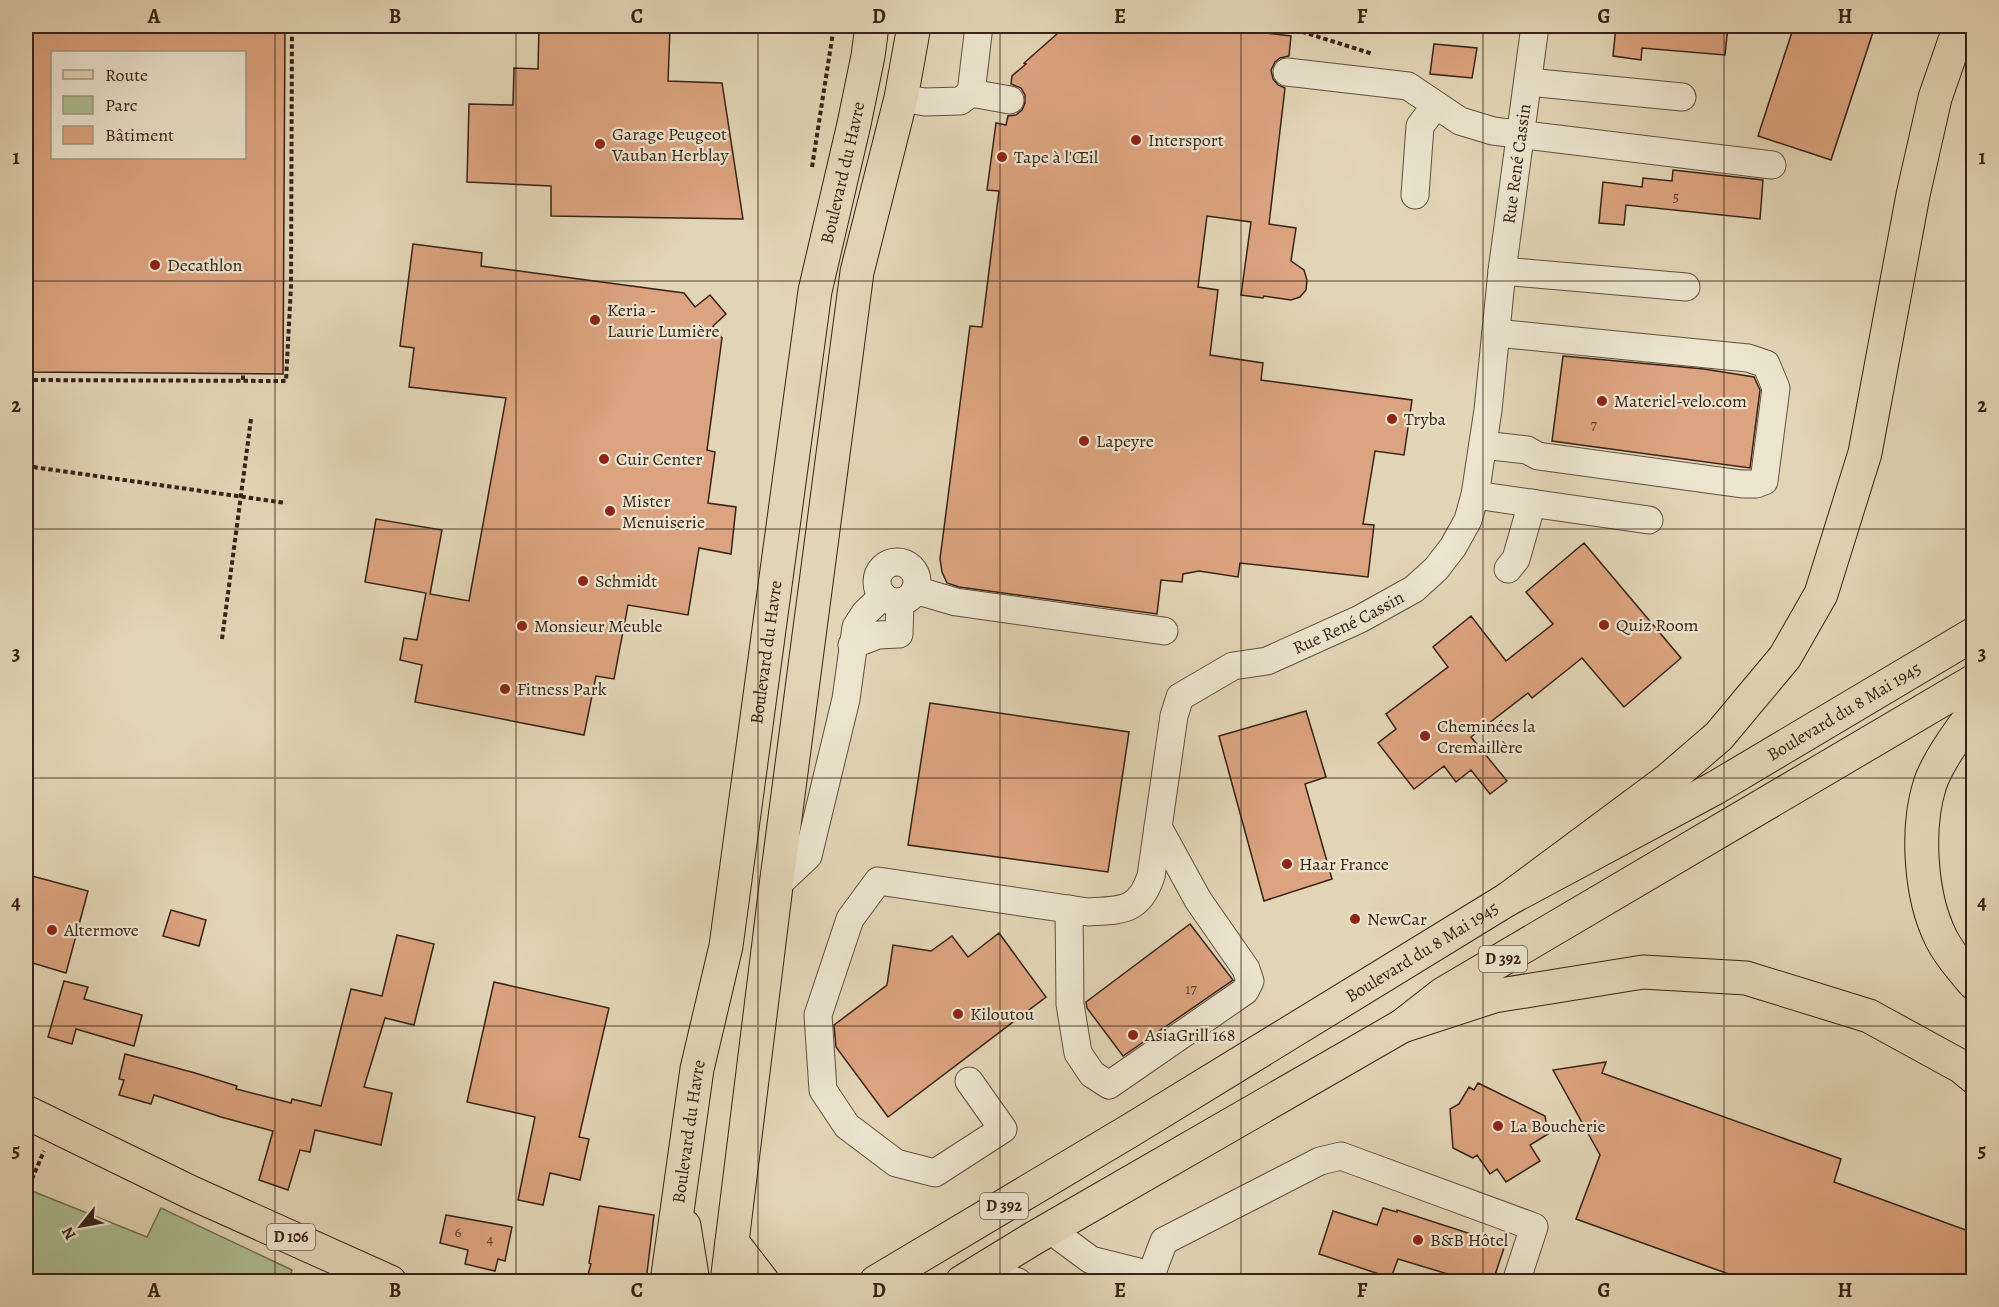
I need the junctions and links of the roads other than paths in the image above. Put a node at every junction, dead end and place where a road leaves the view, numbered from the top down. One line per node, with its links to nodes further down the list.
1 (872, 26): 41 (main road, Boulevard du Havre)
2 (914, 26): 10 (main road, Boulevard du Havre)
3 (979, 26): 8 (street)
4 (1535, 26): 7 (street, Rue René Cassin)
5 (1960, 26): 32 (main road)
6 (1287, 72): 12 (street)
7 (1528, 82): 9 (street); 13 (street, Rue René Cassin)
8 (971, 93): 10 (street); 11 (street)
9 (1682, 97)
10 (901, 98): 31 (main road, Boulevard du Havre)
11 (1010, 100)
12 (1436, 105): 13 (street); 15 (street)
13 (1522, 135): 14 (street); 16 (street, Rue René Cassin)
14 (1772, 165)
15 (1415, 195)
16 (1502, 271): 17 (street); 18 (street, Rue René Cassin)
17 (1686, 287)
18 (1496, 333): 19 (street, Rue René Cassin); 19 (street)
19 (1483, 445): 20 (street, Rue René Cassin)
20 (1475, 495): 21 (street); 30 (street, Rue René Cassin)
21 (1532, 503): 22 (street); 23 (street)
22 (1649, 520)
23 (1508, 569)
24 (900, 596): 25 (street); 27 (street); 27 (street)
25 (1164, 631)
26 (1974, 634): 32 (main road, Boulevard du 8 Mai 1945 / D 392)
27 (852, 645): 31 (street)
28 (1974, 681): 36 (main road, D 392)
29 (1974, 713): 35 (main road)
30 (1158, 827): 33 (street, Rue René Cassin); 33 (street)
31 (776, 886): 43 (main road, Boulevard du Havre)
32 (1508, 899): 34 (main road, Boulevard du 8 Mai 1945 / D 392)
33 (1069, 909): 39 (street, Rue René Cassin)
34 (1402, 964): 36 (main road); 50 (main road, Boulevard du 8 Mai 1945 / D 392)
35 (1974, 983)
36 (1428, 1006): 37 (main road, D 392)
37 (1402, 1026): 38 (main road); 42 (main road, D 392)
38 (1974, 1077)
39 (969, 1081)
40 (37, 1128): 45 (main road, D 106)
41 (678, 1195): 46 (main road, Boulevard du Havre); 47 (main road)
42 (1048, 1229): 44 (main road, D 392); 52 (street)
43 (732, 1242): 48 (main road, Boulevard du Havre); 49 (main road)
44 (972, 1275): 51 (street)
45 (390, 1281)
46 (667, 1281)
47 (693, 1281)
48 (727, 1281)
49 (763, 1281)
50 (876, 1281)
51 (1018, 1281)
52 (1516, 1281)

